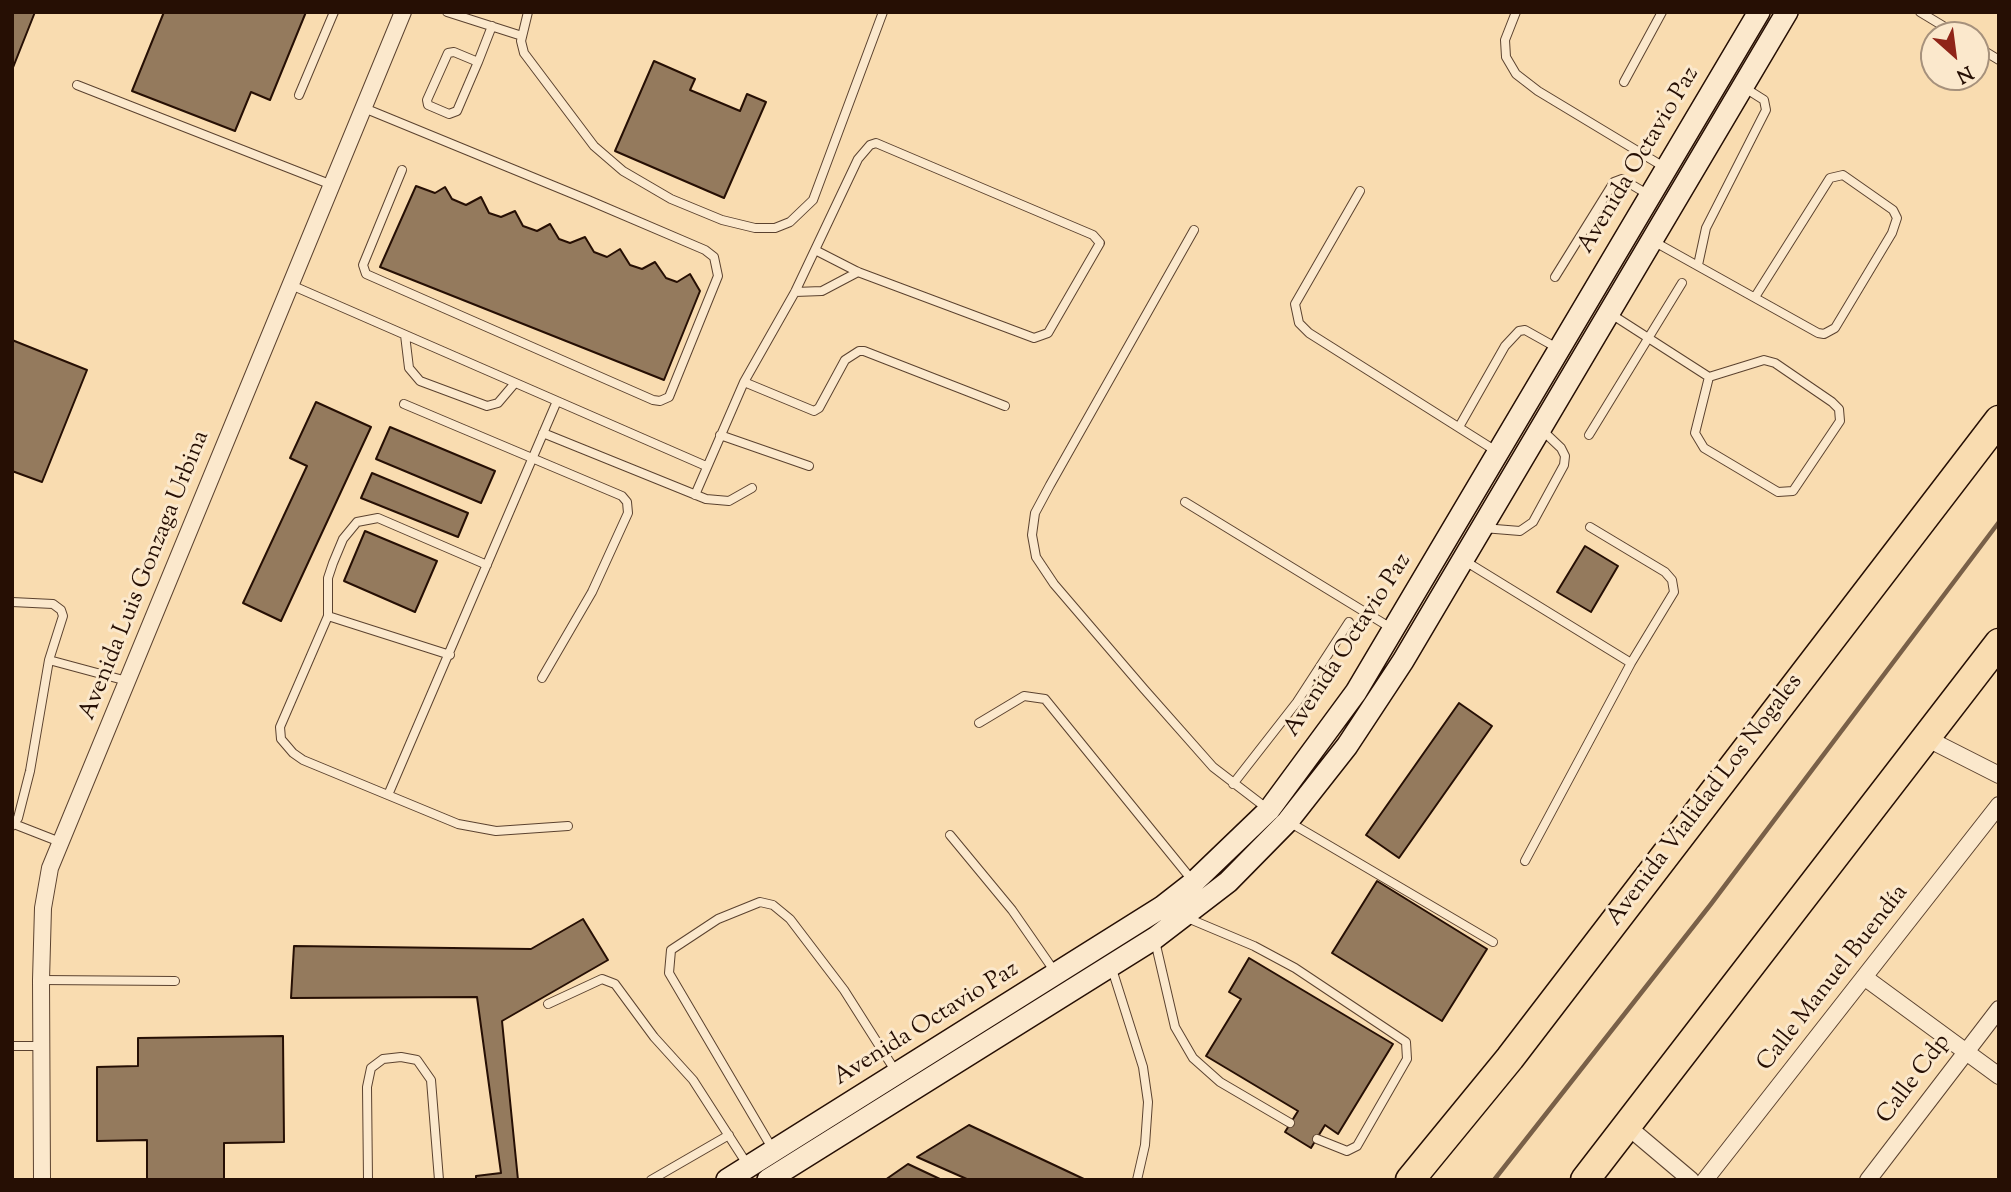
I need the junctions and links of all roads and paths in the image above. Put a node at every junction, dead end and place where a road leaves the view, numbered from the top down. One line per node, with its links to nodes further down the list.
1 (334, 12): 17 (lane)
2 (403, 12): 18 (street, Avenida Luis Gonzaga Urbina)
3 (447, 12): 10 (lane)
4 (528, 12): 12 (lane)
5 (883, 12): 12 (lane)
6 (1516, 12): 19 (lane)
7 (1662, 12): 14 (lane)
8 (1759, 12): 19 (street, Avenida Octavio Paz)
9 (1787, 12): 16 (street, Avenida Octavio Paz)
10 (473, 16): 11 (lane)
11 (492, 26): 12 (lane); 13 (lane)
12 (522, 36)
13 (478, 62): 13 (lane)
14 (1624, 82)
15 (77, 85): 21 (lane)
16 (1742, 87): 25 (street, Avenida Octavio Paz); 27 (lane)
17 (299, 95)
18 (364, 108): 20 (lane); 21 (street, Avenida Luis Gonzaga Urbina)
19 (1666, 169): 23 (street, Avenida Octavio Paz)
20 (402, 170)
21 (332, 185): 31 (street, Avenida Luis Gonzaga Urbina)
22 (1360, 191): 45 (lane)
23 (1650, 196): 29 (lane); 37 (street, Avenida Octavio Paz)
24 (1194, 230): 74 (lane)
25 (1651, 239): 27 (lane); 34 (street, Avenida Octavio Paz)
26 (815, 250): 28 (lane); 28 (lane); 32 (lane)
27 (1698, 265): 33 (lane)
28 (859, 272): 32 (lane)
29 (1555, 276)
30 (1682, 283): 36 (lane)
31 (291, 285): 35 (lane); 70 (street, Avenida Luis Gonzaga Urbina)
32 (795, 292): 39 (lane)
33 (1755, 297): 33 (lane)
34 (1608, 312): 36 (lane); 46 (street, Avenida Octavio Paz)
35 (405, 335): 40 (lane); 40 (lane)
36 (1648, 339): 38 (lane); 49 (lane)
37 (1560, 349): 45 (lane); 50 (street, Avenida Octavio Paz)
38 (1709, 377): 38 (lane)
39 (744, 382): 43 (lane); 48 (lane)
40 (515, 383): 41 (lane)
41 (557, 401): 47 (lane); 52 (lane)
42 (404, 404): 51 (lane)
43 (1005, 406)
44 (1999, 420): 113 (highway, Avenida Vialidad Los Nogales)
45 (1460, 427): 50 (lane)
46 (1540, 428): 58 (street, Avenida Octavio Paz); 58 (lane)
47 (543, 433): 51 (lane); 55 (lane)
48 (720, 435): 52 (lane); 53 (lane)
49 (1588, 435)
50 (1499, 452): 64 (street, Avenida Octavio Paz)
51 (532, 458): 60 (lane); 69 (lane)
52 (706, 466): 55 (lane)
53 (809, 466)
54 (752, 488): 55 (lane)
55 (695, 495)
56 (1185, 502): 64 (lane)
57 (1590, 527): 68 (lane)
58 (1482, 528): 59 (street, Avenida Octavio Paz)
59 (1463, 560): 68 (lane); 78 (street, Avenida Octavio Paz)
60 (488, 565): 62 (lane); 66 (lane)
61 (12, 602): 67 (lane)
62 (328, 616): 66 (lane); 75 (lane)
63 (1349, 621): 74 (lane)
64 (1393, 629): 77 (street, Avenida Octavio Paz)
65 (1999, 643): 72 (highway)
66 (450, 655): 75 (lane)
67 (49, 660): 70 (lane); 79 (lane)
68 (1632, 663): 83 (lane)
69 (542, 678)
70 (127, 681): 82 (street, Avenida Luis Gonzaga Urbina)
71 (979, 723): 84 (lane)
72 (1926, 738): 73 (street); 101 (highway)
73 (1999, 775)
74 (1233, 784): 77 (lane)
75 (388, 795): 80 (lane)
76 (1999, 805): 90 (street, Calle Manuel Buendía)
77 (1269, 810): 78 (lane); 84 (street, Avenida Octavio Paz)
78 (1289, 821): 85 (street, Avenida Octavio Paz); 87 (lane)
79 (13, 825): 82 (lane)
80 (568, 827)
81 (950, 835): 89 (lane)
82 (61, 842): 91 (street, Avenida Luis Gonzaga Urbina)
83 (1525, 861)
84 (1194, 882): 88 (street, Avenida Octavio Paz)
85 (1185, 916): 86 (street, Avenida Octavio Paz); 103 (lane)
86 (1155, 938): 88 (street, Avenida Octavio Paz); 100 (lane)
87 (1493, 942)
88 (1107, 956): 89 (street, Avenida Octavio Paz); 111 (street, Avenida Octavio Paz); 112 (lane)
89 (1057, 975): 98 (street, Avenida Octavio Paz)
90 (1864, 977): 97 (street); 116 (street, Calle Manuel Buendía)
91 (41, 980): 92 (lane); 96 (street, Avenida Luis Gonzaga Urbina)
92 (175, 981)
93 (548, 1004): 102 (lane)
94 (1999, 1009): 97 (street, Calle Cdp)
95 (12, 1046): 96 (lane)
96 (41, 1046): 106 (street, Avenida Luis Gonzaga Urbina)
97 (1967, 1051): 99 (street); 117 (street, Calle Cdp)
98 (897, 1074): 104 (street, Avenida Octavio Paz); 104 (lane)
99 (1999, 1076)
100 (1290, 1123)
101 (1627, 1126): 114 (highway); 115 (street)
102 (729, 1135): 105 (lane); 109 (lane)
103 (1317, 1139)
104 (774, 1151): 105 (street, Avenida Octavio Paz)
105 (749, 1166): 110 (street, Avenida Octavio Paz)
106 (42, 1180)
107 (368, 1180): 108 (lane)
108 (439, 1180)
109 (651, 1180)
110 (727, 1180)
111 (768, 1180)
112 (1137, 1180)
113 (1410, 1180)
114 (1585, 1180)
115 (1691, 1180)
116 (1705, 1180)
117 (1868, 1180)

